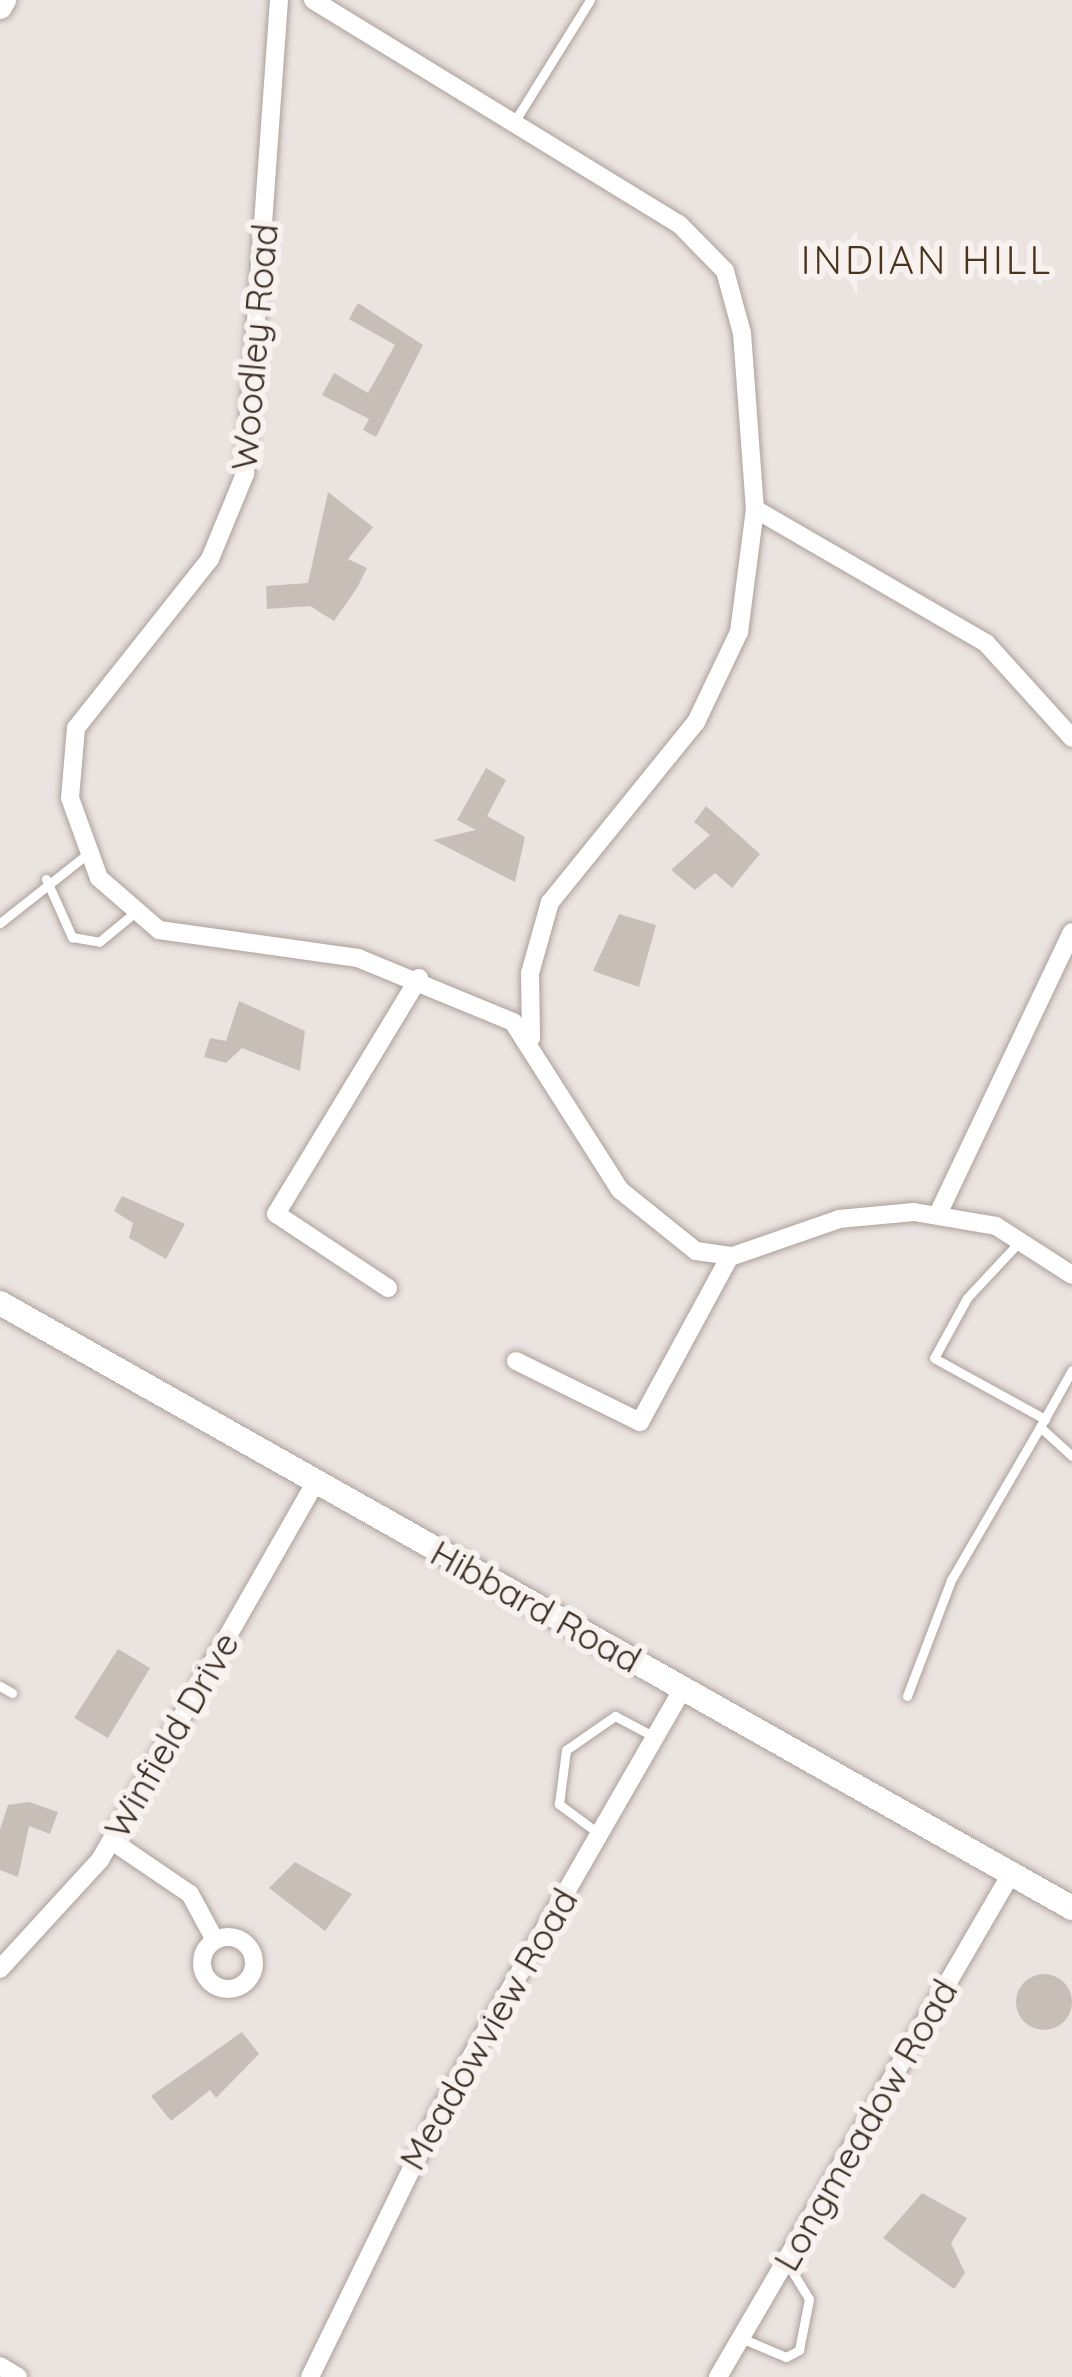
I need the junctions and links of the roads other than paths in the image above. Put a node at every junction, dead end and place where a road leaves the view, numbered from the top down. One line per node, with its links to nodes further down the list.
1 (279, 0): 7 (street, Woodley Road)
2 (313, 0): 4 (street)
3 (590, 0): 4 (lane)
4 (517, 119): 5 (street)
5 (755, 509): 6 (street); 13 (street)
6 (1072, 738)
7 (86, 855): 8 (lane); 9 (street, Woodley Road)
8 (46, 879): 9 (lane); 10 (lane)
9 (133, 914): 12 (street, Woodley Road)
10 (0, 923)
11 (1072, 932): 14 (street)
12 (419, 978): 13 (street, Woodley Road); 18 (street)
13 (531, 1039): 16 (street)
14 (938, 1214): 15 (street); 16 (street)
15 (1021, 1240): 17 (street); 22 (lane)
16 (730, 1256): 20 (street)
17 (1072, 1275)
18 (388, 1288)
19 (0, 1303): 24 (street, Hibbard Road)
20 (515, 1361)
21 (1072, 1370): 22 (lane)
22 (1042, 1423): 23 (lane); 28 (lane)
23 (1072, 1456)
24 (316, 1481): 26 (street, Hibbard Road); 31 (street, Winfield Drive)
25 (0, 1686): 27 (lane)
26 (683, 1689): 29 (street, Meadowview Road); 32 (street, Hibbard Road)
27 (12, 1693)
28 (907, 1696)
29 (655, 1737): 30 (street, Meadowview Road); 30 (lane)
30 (599, 1834): 40 (street, Meadowview Road)
31 (112, 1841): 34 (street); 35 (street, Winfield Drive)
32 (1011, 1874): 33 (street, Hibbard Road); 36 (street, Longmeadow Road)
33 (1072, 1908)
34 (215, 1940)
35 (0, 1969)
36 (786, 2261): 37 (street, Longmeadow Road); 37 (lane)
37 (741, 2338): 41 (street, Longmeadow Road)
38 (0, 2366): 39 (street)
39 (18, 2377)
40 (310, 2377)
41 (718, 2377)

